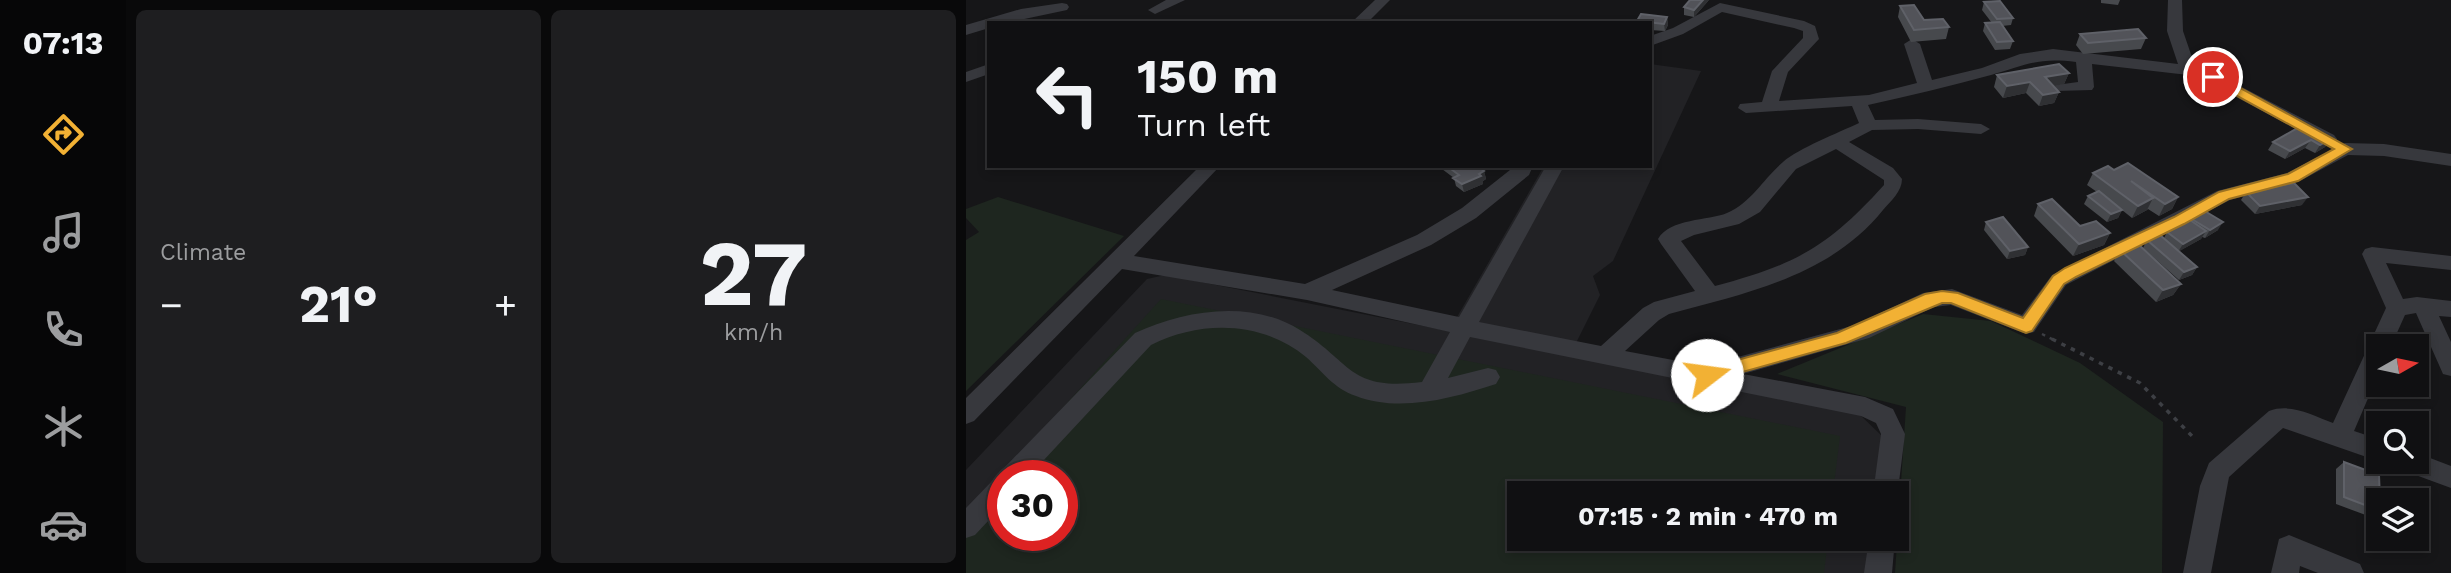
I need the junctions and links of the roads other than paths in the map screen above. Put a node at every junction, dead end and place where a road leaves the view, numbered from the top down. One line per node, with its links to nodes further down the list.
1 (1036, 0): 7 (street)
2 (1178, 0): 6 (street)
3 (1383, 0): 10 (street)
4 (2173, 0): 17 (street)
5 (1066, 3): 8 (street); 9 (street)
6 (1153, 11)
7 (966, 15)
8 (995, 21)
9 (1052, 21)
10 (1360, 21)
11 (987, 24): 12 (street)
12 (966, 30)
13 (1652, 40): 22 (street)
14 (1912, 44): 19 (street)
15 (2084, 57): 17 (street); 19 (street); 20 (street)
16 (987, 69): 18 (street)
17 (2188, 69): 27 (street)
18 (966, 77)
19 (1926, 86): 21 (street)
20 (2062, 88)
21 (1858, 102): 22 (street); 24 (street)
22 (1769, 106): 23 (street)
23 (1746, 108)
24 (1869, 125): 25 (street); 26 (street)
25 (1981, 129)
26 (1835, 141): 35 (street); 35 (street)
27 (2345, 149): 28 (street); 42 (street)
28 (2451, 160)
29 (1209, 168): 32 (street)
30 (1524, 168): 34 (street)
31 (1554, 168): 39 (street)
32 (1118, 261): 34 (street); 45 (street)
33 (2451, 263): 37 (street)
34 (1307, 292): 39 (street)
35 (1710, 295): 40 (street)
36 (2424, 306): 37 (street); 38 (street); 41 (street)
37 (2397, 308): 46 (street)
38 (2451, 309)
39 (1465, 327): 40 (street); 44 (street)
40 (1605, 356): 42 (street)
41 (2451, 367)
42 (1707, 375): 51 (street)
43 (1488, 377): 44 (street)
44 (1428, 392): 48 (street)
45 (966, 414)
46 (2340, 435): 47 (street); 56 (street)
47 (2366, 445)
48 (1028, 460)
49 (2429, 469): 50 (street)
50 (2451, 477)
51 (1888, 481)
52 (987, 504): 53 (street)
53 (966, 526)
54 (1881, 551): 55 (street)
55 (1878, 573)
56 (2197, 573)
57 (2286, 573): 58 (street)
58 (2350, 573)

